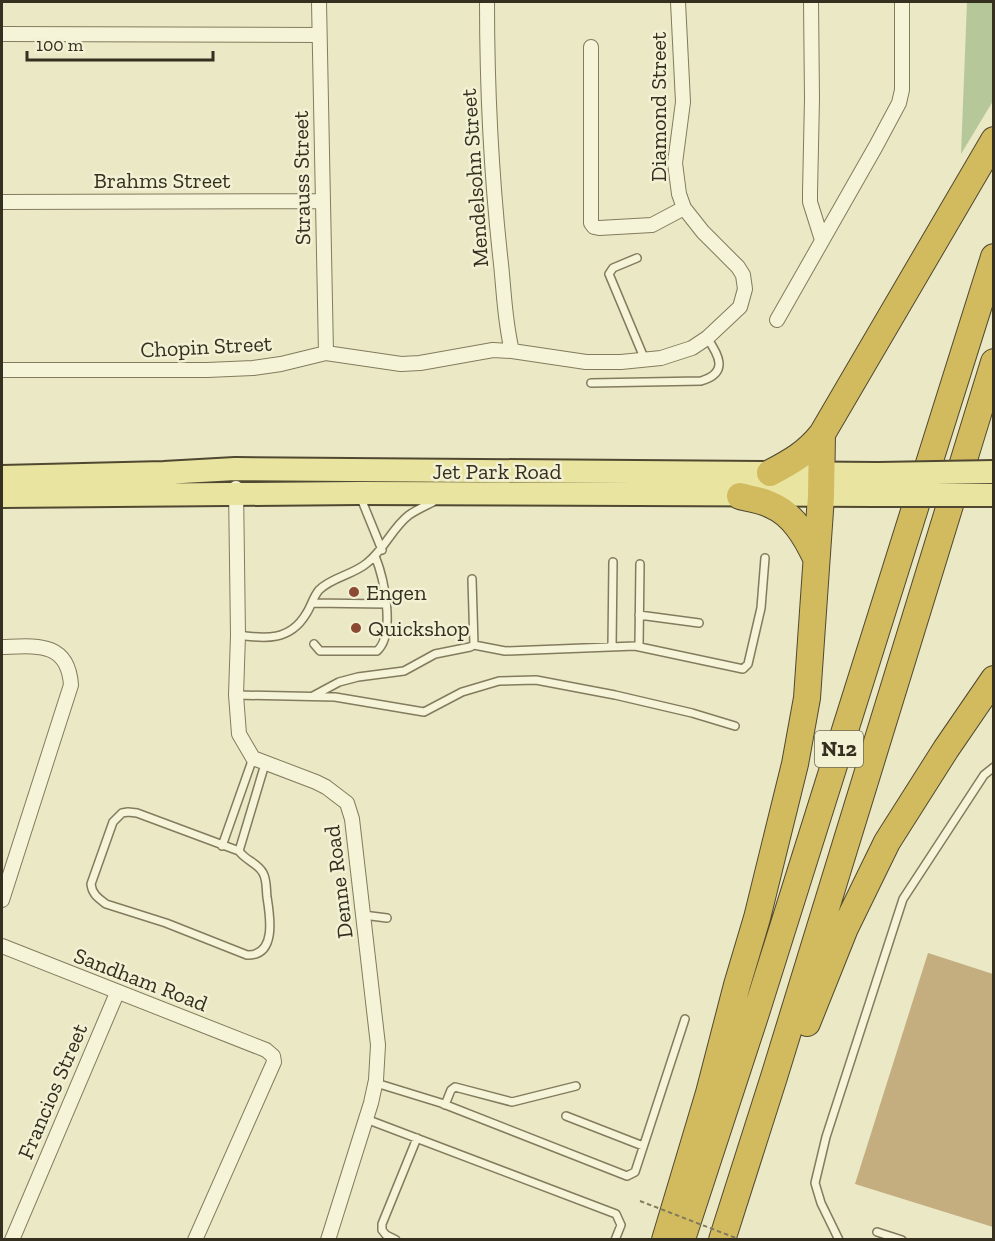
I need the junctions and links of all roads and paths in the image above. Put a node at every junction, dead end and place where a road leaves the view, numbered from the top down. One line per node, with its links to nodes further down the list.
1 (319, 2): 7 (street, Strauss Street)
2 (487, 2): 19 (street, Mendelsohn Street)
3 (678, 2): 12 (street, Diamond Street)
4 (811, 2): 13 (street)
5 (902, 2): 13 (street)
6 (2, 34): 7 (street)
7 (319, 35): 10 (street, Strauss Street)
8 (591, 47): 12 (street)
9 (993, 140): 25 (highway)
10 (323, 201): 11 (street, Brahms Street); 20 (street, Strauss Street)
11 (2, 202)
12 (684, 208): 16 (street, Diamond Street)
13 (822, 240): 17 (street)
14 (993, 257): 84 (highway, N12)
15 (637, 258): 21 (lane)
16 (744, 297): 18 (street, Chopin Street)
17 (777, 320)
18 (707, 338): 21 (street, Chopin Street); 24 (lane)
19 (512, 351): 20 (street, Chopin Street); 21 (street, Chopin Street)
20 (326, 353): 23 (street, Chopin Street)
21 (645, 361)
22 (993, 362): 85 (highway, N12)
23 (2, 370)
24 (591, 383)
25 (822, 434): 28 (highway); 30 (highway)
26 (235, 469): 28 (main road, Jet Park Road); 29 (main road, Jet Park Road); 32 (street)
27 (993, 472): 31 (main road, Jet Park Road, bridge)
28 (770, 473): 30 (main road, Jet Park Road)
29 (2, 477)
30 (821, 484): 31 (main road, Jet Park Road); 37 (main road, Jet Park Road); 41 (highway)
31 (877, 485): 35 (main road, Jet Park Road, bridge)
32 (237, 493): 33 (main road, Jet Park Road); 36 (main road, Jet Park Road); 49 (street)
33 (359, 493): 34 (main road, Jet Park Road); 38 (lane)
34 (449, 495): 37 (main road, Jet Park Road); 38 (lane)
35 (993, 495)
36 (2, 496)
37 (740, 496): 41 (highway)
38 (382, 550): 39 (lane)
39 (375, 556): 45 (lane); 46 (lane)
40 (765, 558): 52 (lane)
41 (816, 558): 83 (highway)
42 (613, 562): 54 (lane)
43 (640, 564): 47 (lane)
44 (472, 579): 51 (lane)
45 (312, 603): 46 (lane); 49 (lane)
46 (386, 604): 50 (lane)
47 (639, 615): 48 (lane); 52 (lane)
48 (699, 623)
49 (238, 635): 56 (street)
50 (314, 645)
51 (474, 645): 54 (lane); 57 (lane)
52 (639, 646): 54 (lane)
53 (2, 647): 63 (street)
54 (612, 647)
55 (993, 680): 86 (highway)
56 (236, 695): 57 (lane); 59 (street)
57 (312, 697): 58 (lane)
58 (735, 726)
59 (259, 761): 61 (lane); 62 (lane); 64 (street, Denne Road)
60 (993, 767): 88 (lane)
61 (222, 846): 62 (lane); 62 (lane)
62 (239, 851)
63 (2, 900)
64 (363, 915): 65 (lane); 69 (street, Denne Road)
65 (387, 918)
66 (2, 946): 67 (street, Sandham Road)
67 (117, 993): 78 (street, Francios Street); 79 (street, Sandham Road)
68 (685, 1019): 75 (lane)
69 (376, 1083): 71 (lane); 73 (street, Denne Road)
70 (576, 1086): 71 (lane)
71 (445, 1105): 75 (lane)
72 (566, 1116): 75 (lane)
73 (366, 1119): 74 (lane); 80 (street, Denne Road)
74 (417, 1138): 81 (lane); 82 (lane)
75 (644, 1146)
76 (639, 1201): 87 (path, bridge)
77 (877, 1232): 89 (lane)
78 (12, 1239)
79 (195, 1239)
80 (328, 1239)
81 (396, 1239)
82 (615, 1239)
83 (665, 1239)
84 (682, 1239)
85 (722, 1239)
86 (732, 1239)
87 (741, 1239)
88 (839, 1239)
89 (902, 1239)

